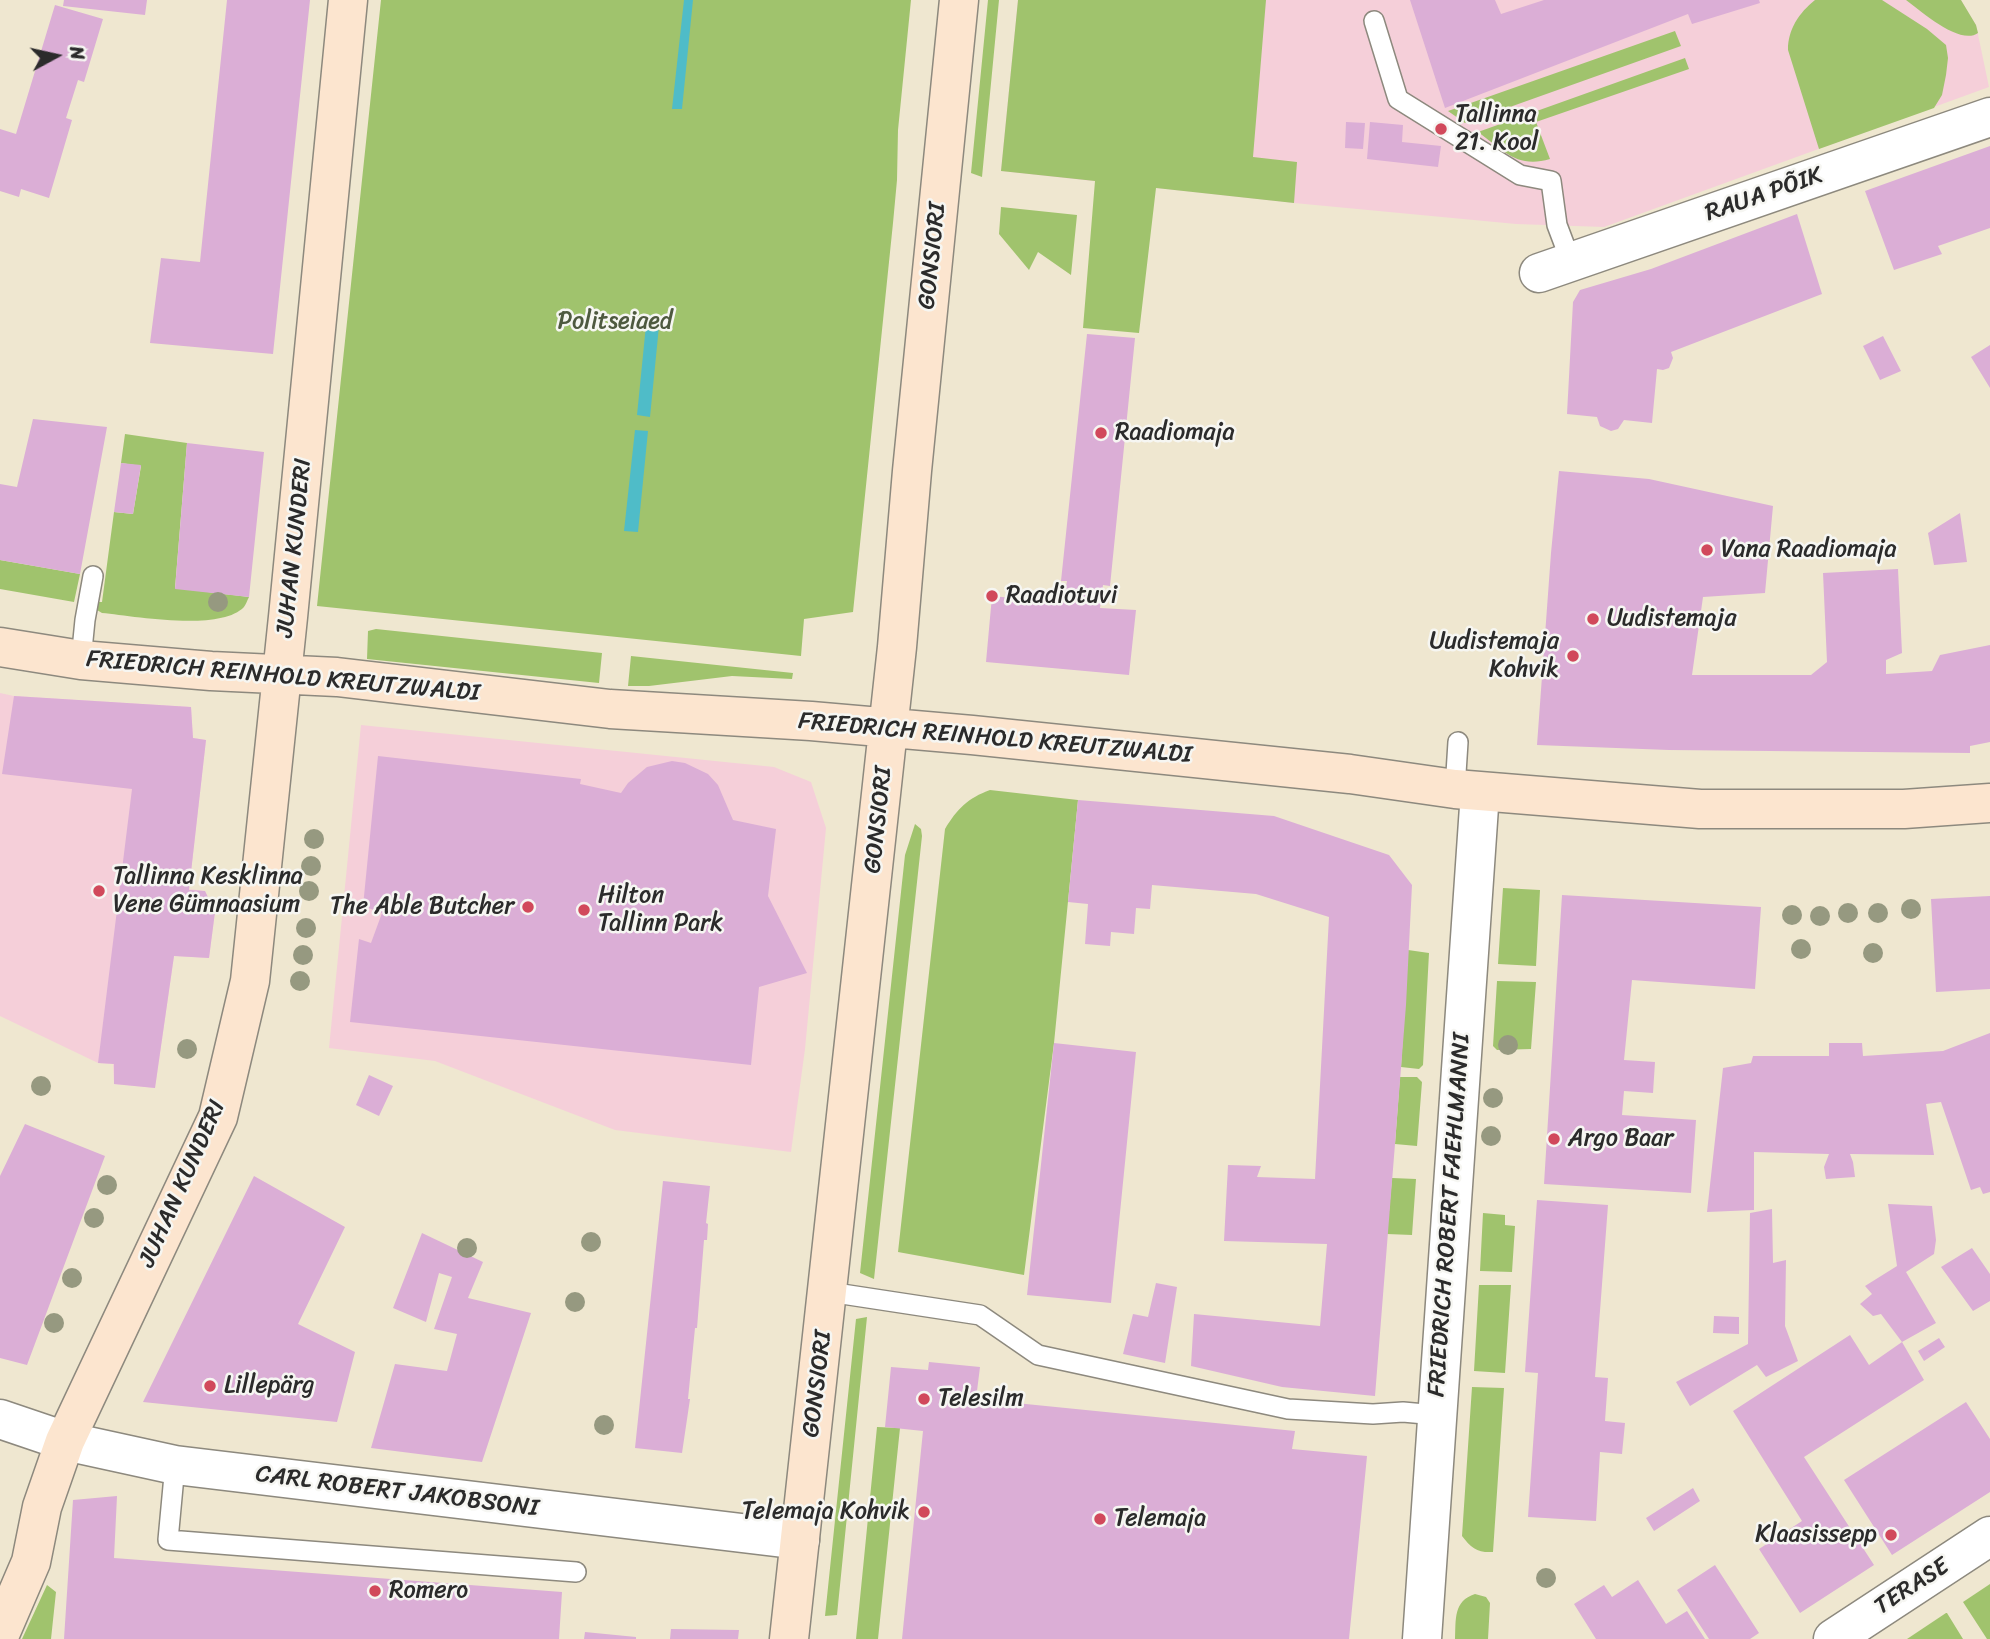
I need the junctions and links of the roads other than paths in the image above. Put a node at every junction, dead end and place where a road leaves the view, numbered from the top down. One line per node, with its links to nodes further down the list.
1 (348, 0): 9 (street, JUHAN KUNDERI)
2 (959, 0): 10 (street, GONSIORI)
3 (1374, 21): 5 (lane)
4 (1990, 117): 5 (street, RAUA PÕIK)
5 (1555, 267)
6 (93, 576): 8 (lane)
7 (0, 646): 8 (street, FRIEDRICH REINHOLD KREUTZWALDI)
8 (81, 660): 9 (street, FRIEDRICH REINHOLD KREUTZWALDI)
9 (283, 675): 10 (street, FRIEDRICH REINHOLD KREUTZWALDI); 17 (street, JUHAN KUNDERI)
10 (889, 728): 12 (street, FRIEDRICH REINHOLD KREUTZWALDI); 14 (street, GONSIORI)
11 (1458, 742): 12 (lane)
12 (1467, 790): 13 (street, FRIEDRICH REINHOLD KREUTZWALDI); 15 (street, FRIEDRICH ROBERT FAEHLMANNI)
13 (1990, 803)
14 (829, 1292): 15 (lane); 20 (street, GONSIORI)
15 (1436, 1415): 24 (street, FRIEDRICH ROBERT FAEHLMANNI)
16 (0, 1419): 17 (street, CARL ROBERT JAKOBSONI)
17 (65, 1441): 18 (street, CARL ROBERT JAKOBSONI); 22 (street, JUHAN KUNDERI)
18 (175, 1465): 20 (street, CARL ROBERT JAKOBSONI); 21 (lane)
19 (1990, 1536): 25 (street, TERASE)
20 (800, 1540): 23 (street, GONSIORI)
21 (576, 1572)
22 (0, 1634)
23 (789, 1639)
24 (1422, 1639)
25 (1833, 1639)

